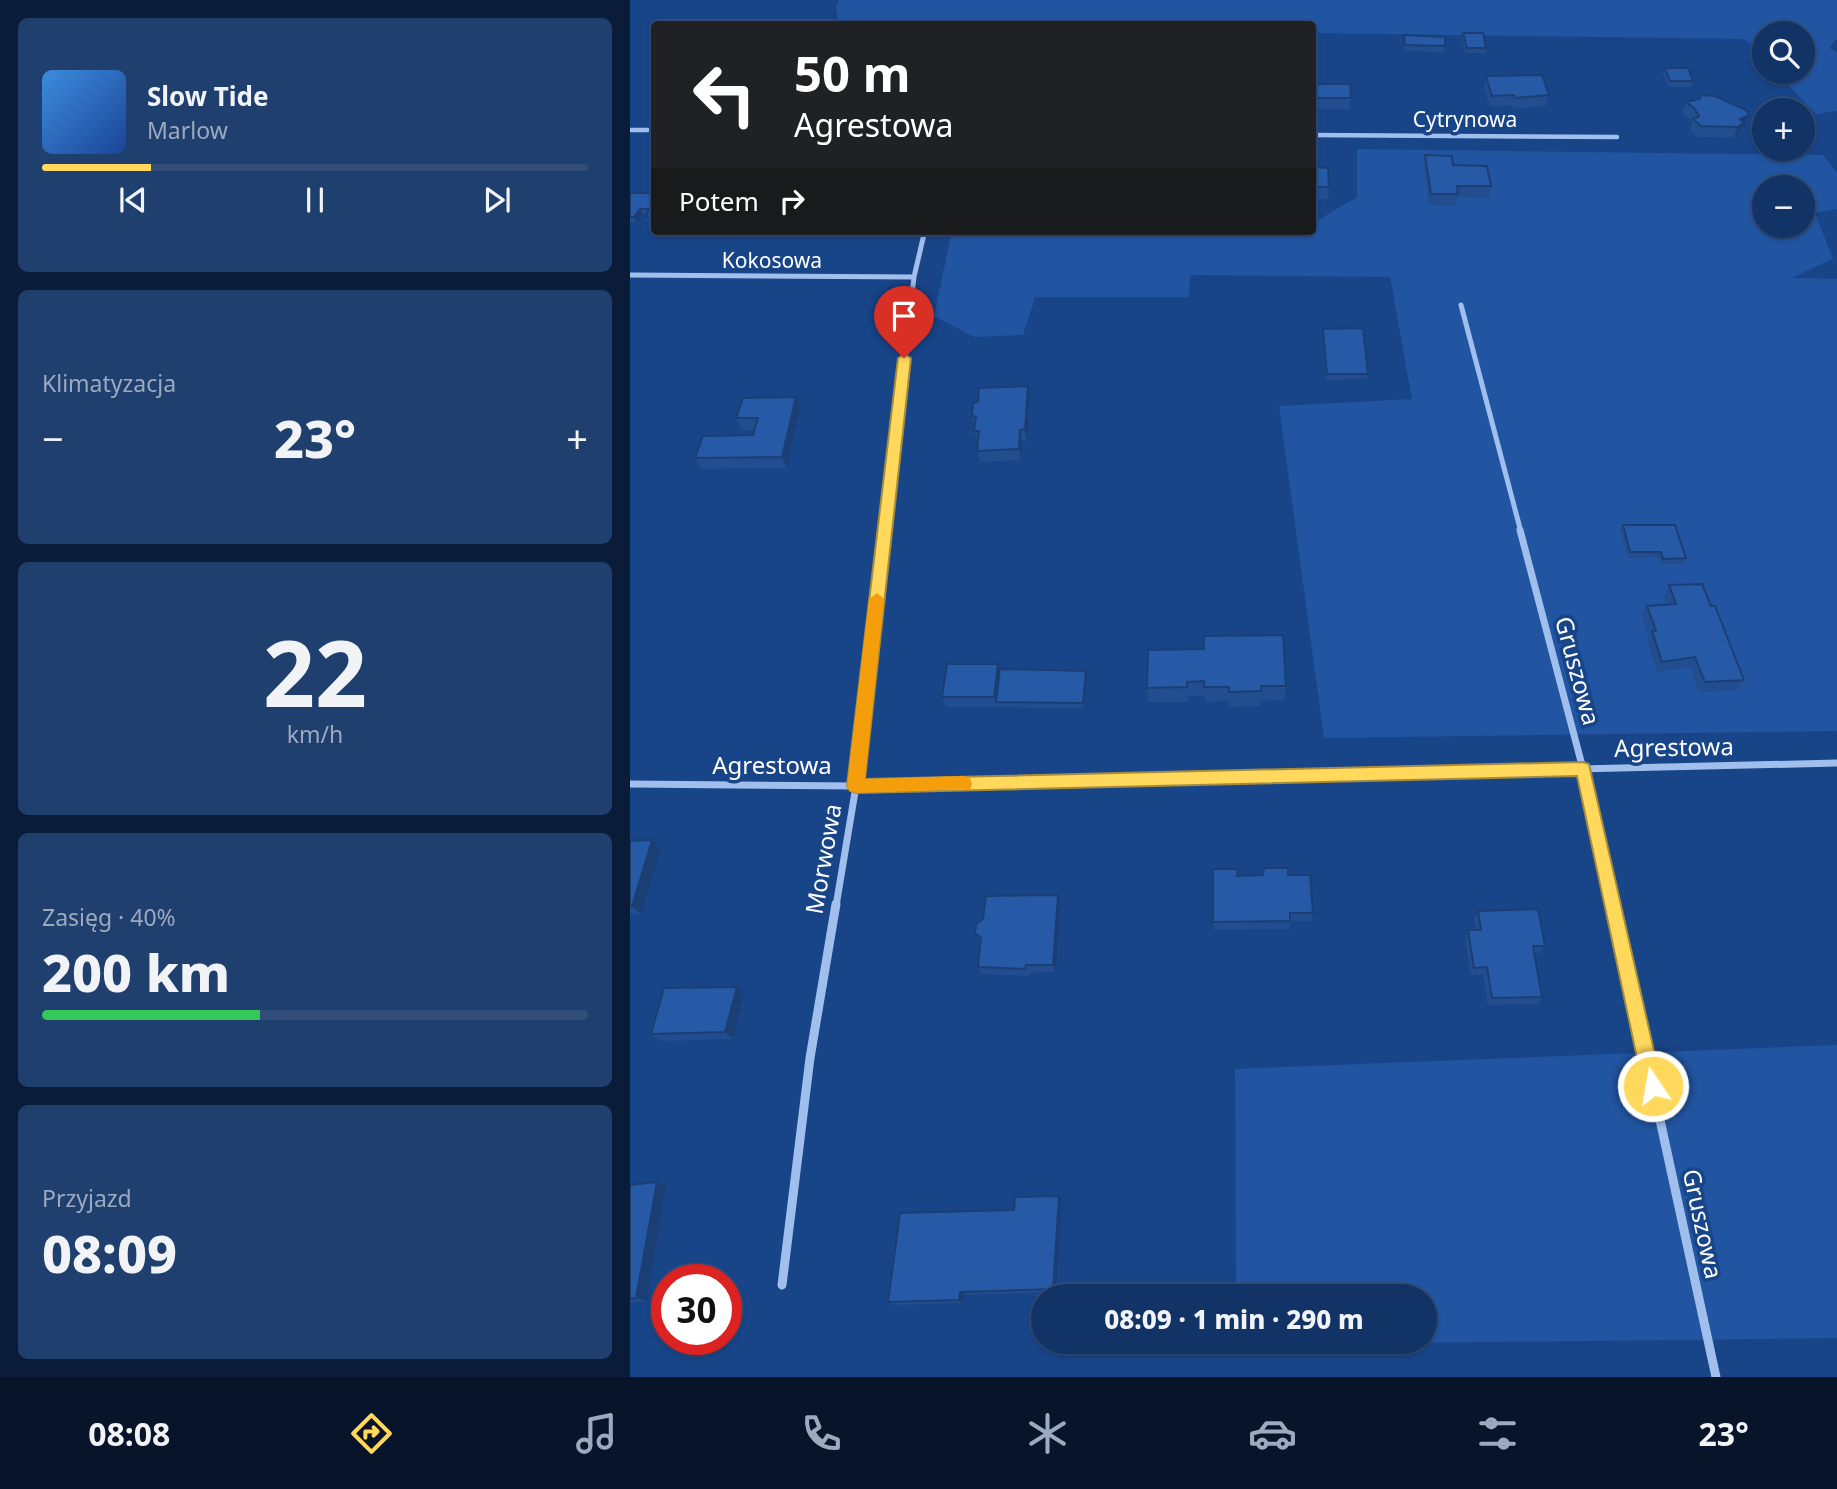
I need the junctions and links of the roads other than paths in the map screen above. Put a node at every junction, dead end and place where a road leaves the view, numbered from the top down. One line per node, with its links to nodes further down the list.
1 (630, 130): 2 (street)
2 (651, 130)
3 (1316, 135): 4 (street, Cytrynowa)
4 (1617, 137)
5 (924, 235): 7 (street, Morwowa)
6 (630, 275): 7 (street, Kokosowa)
7 (914, 277): 12 (street, Morwowa)
8 (1461, 305): 10 (street, Gruszowa)
9 (1837, 763): 10 (street, Agrestowa)
10 (1583, 769): 12 (street, Agrestowa); 14 (street, Gruszowa)
11 (630, 784): 12 (street, Agrestowa)
12 (856, 786): 13 (street, Morwowa)
13 (782, 1285)
14 (1716, 1377)

